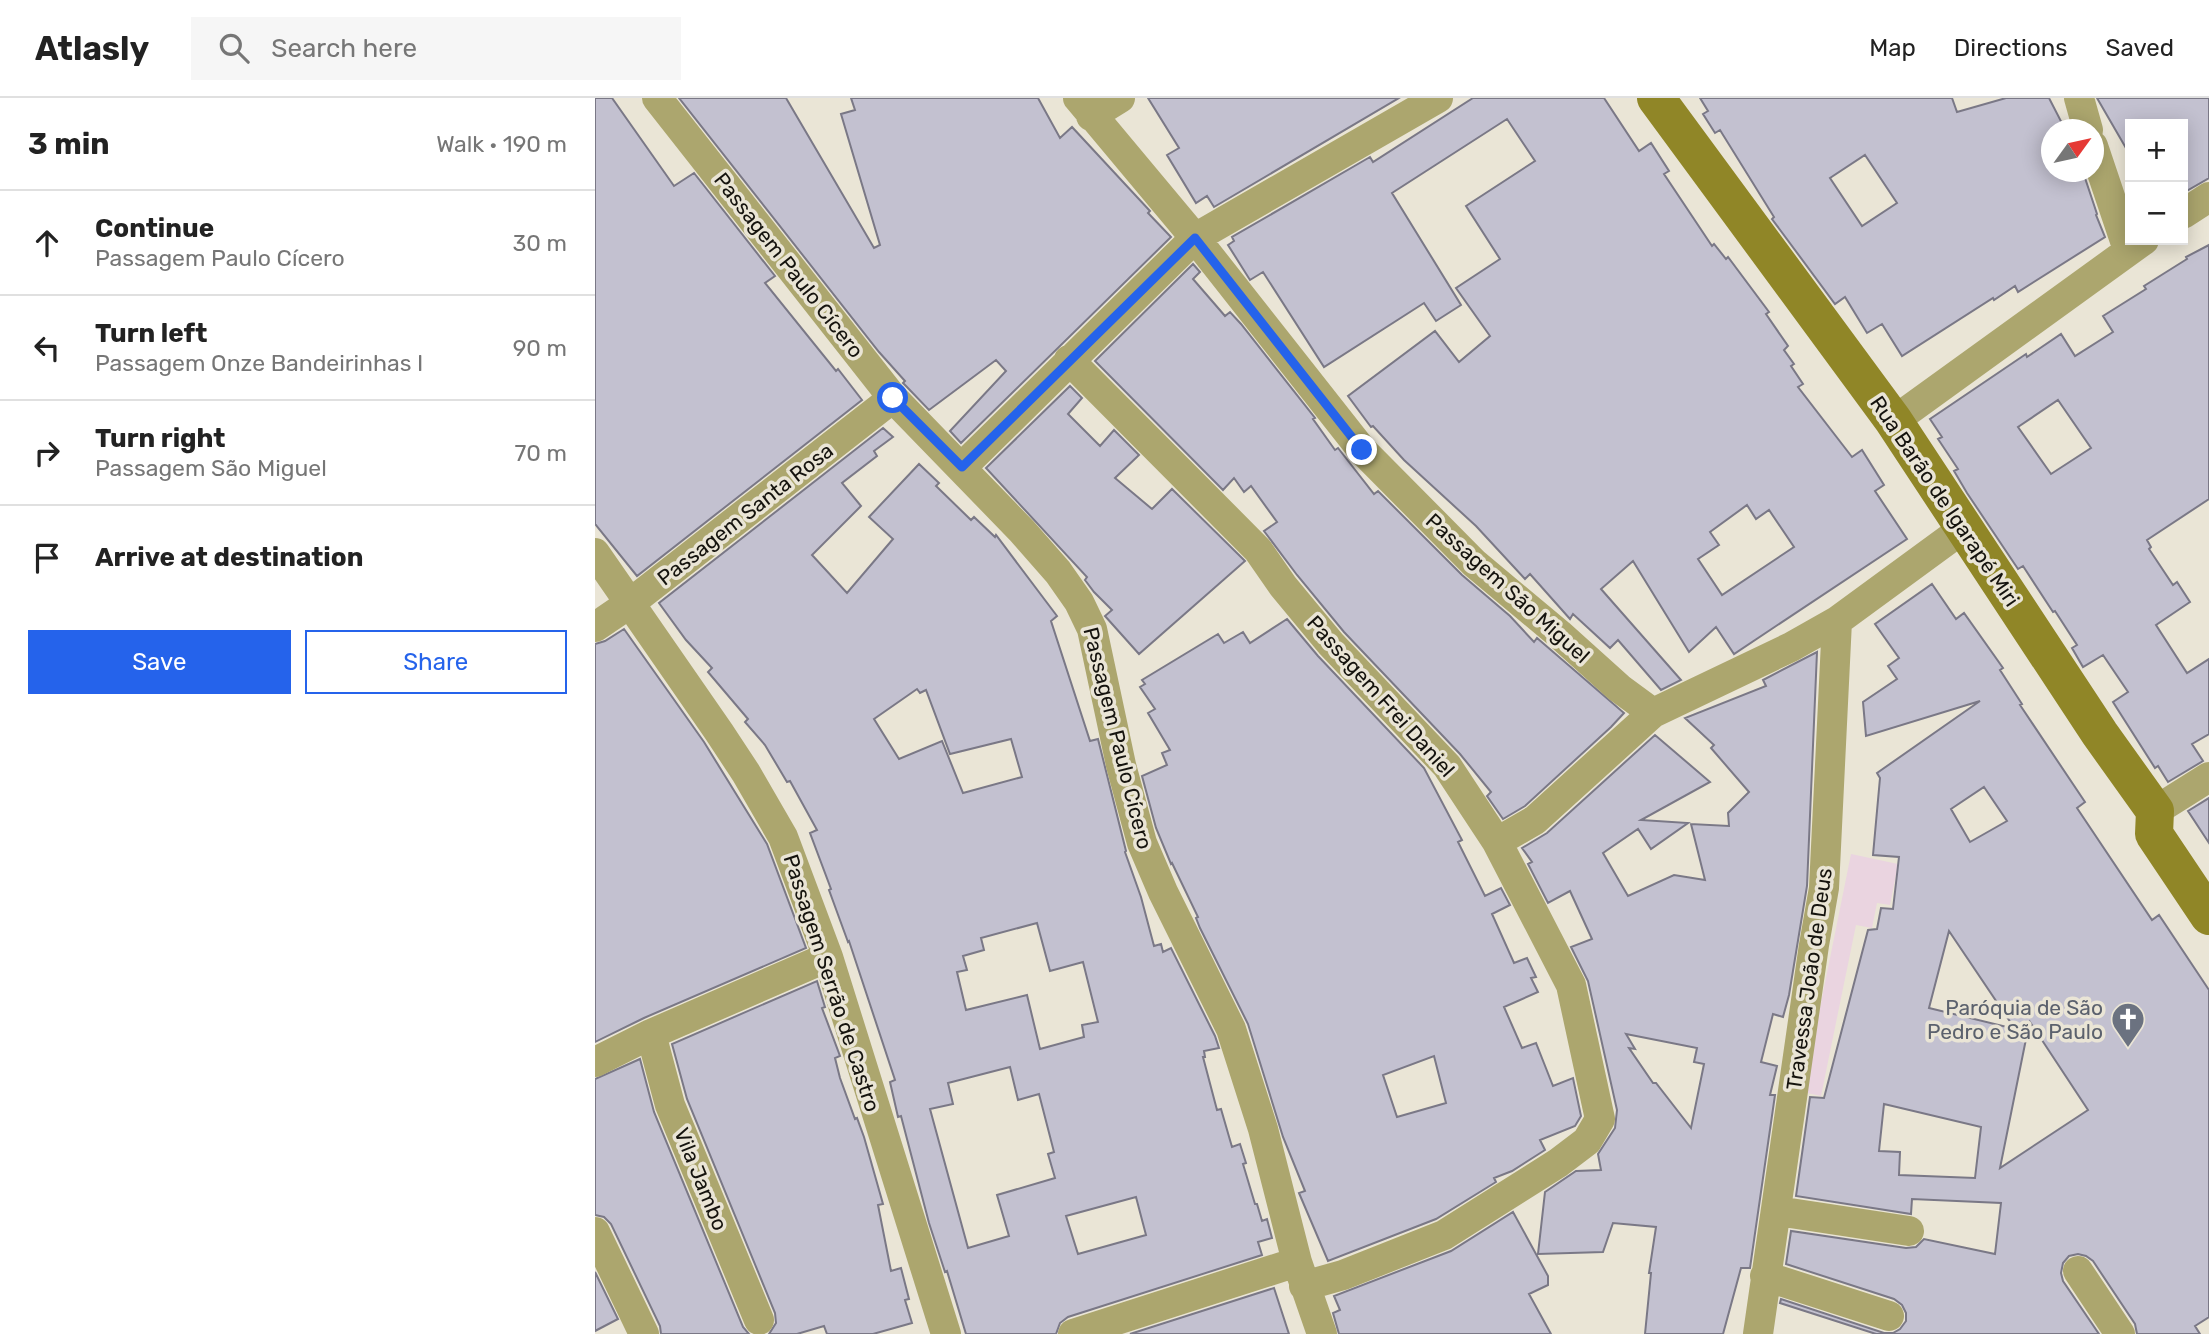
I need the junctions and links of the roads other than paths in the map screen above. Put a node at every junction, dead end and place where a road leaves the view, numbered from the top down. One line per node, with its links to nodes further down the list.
1 (657, 98): 15 (street, Passagem Paulo Cícero)
2 (1120, 98): 6 (street)
3 (1438, 98): 12 (street)
4 (1656, 98): 16 (main road, Rua Barão de Igarapé Miri)
5 (2079, 98): 7 (street)
6 (1084, 107): 12 (street, Passagem São Miguel)
7 (2085, 119)
8 (2104, 170): 11 (street)
9 (2209, 197): 10 (street)
10 (2188, 211)
11 (2125, 219)
12 (1195, 238): 14 (street); 23 (street, Passagem São Miguel)
13 (2136, 245): 16 (street)
14 (1069, 360): 17 (street); 26 (street, Passagem Frei Daniel)
15 (893, 398): 17 (street, Passagem Paulo Cícero); 20 (street, Passagem Santa Rosa)
16 (1892, 420): 18 (main road, Rua Barão de Igarapé Miri)
17 (962, 467): 35 (street, Passagem Paulo Cícero)
18 (1964, 528): 21 (street); 25 (main road, Rua Barão de Igarapé Miri)
19 (595, 553): 20 (street, Passagem Serrão de Castro)
20 (629, 604): 22 (street, Passagem Santa Rosa); 28 (street, Passagem Serrão de Castro)
21 (1837, 621): 23 (street); 31 (street, Travessa João de Deus)
22 (595, 627)
23 (1653, 713): 26 (street)
24 (2209, 778): 25 (street)
25 (2155, 811): 27 (main road, Rua Barão de Igarapé Miri)
26 (1497, 842): 35 (street, Passagem Frei Daniel)
27 (2209, 916)
28 (828, 957): 29 (street); 40 (street, Passagem Serrão de Castro)
29 (651, 1034): 30 (street); 38 (street, Vila Jambo)
30 (595, 1062)
31 (1777, 1212): 32 (street); 36 (street, Travessa João de Deus)
32 (1909, 1231)
33 (595, 1232): 39 (street)
34 (2078, 1271): 44 (street)
35 (1300, 1274): 41 (street); 42 (street, Passagem Paulo Cícero)
36 (1765, 1276): 37 (street); 43 (street, Travessa João de Deus)
37 (1889, 1316)
38 (759, 1320)
39 (645, 1334)
40 (946, 1334)
41 (1073, 1334)
42 (1322, 1334)
43 (1758, 1334)
44 (2120, 1334)

